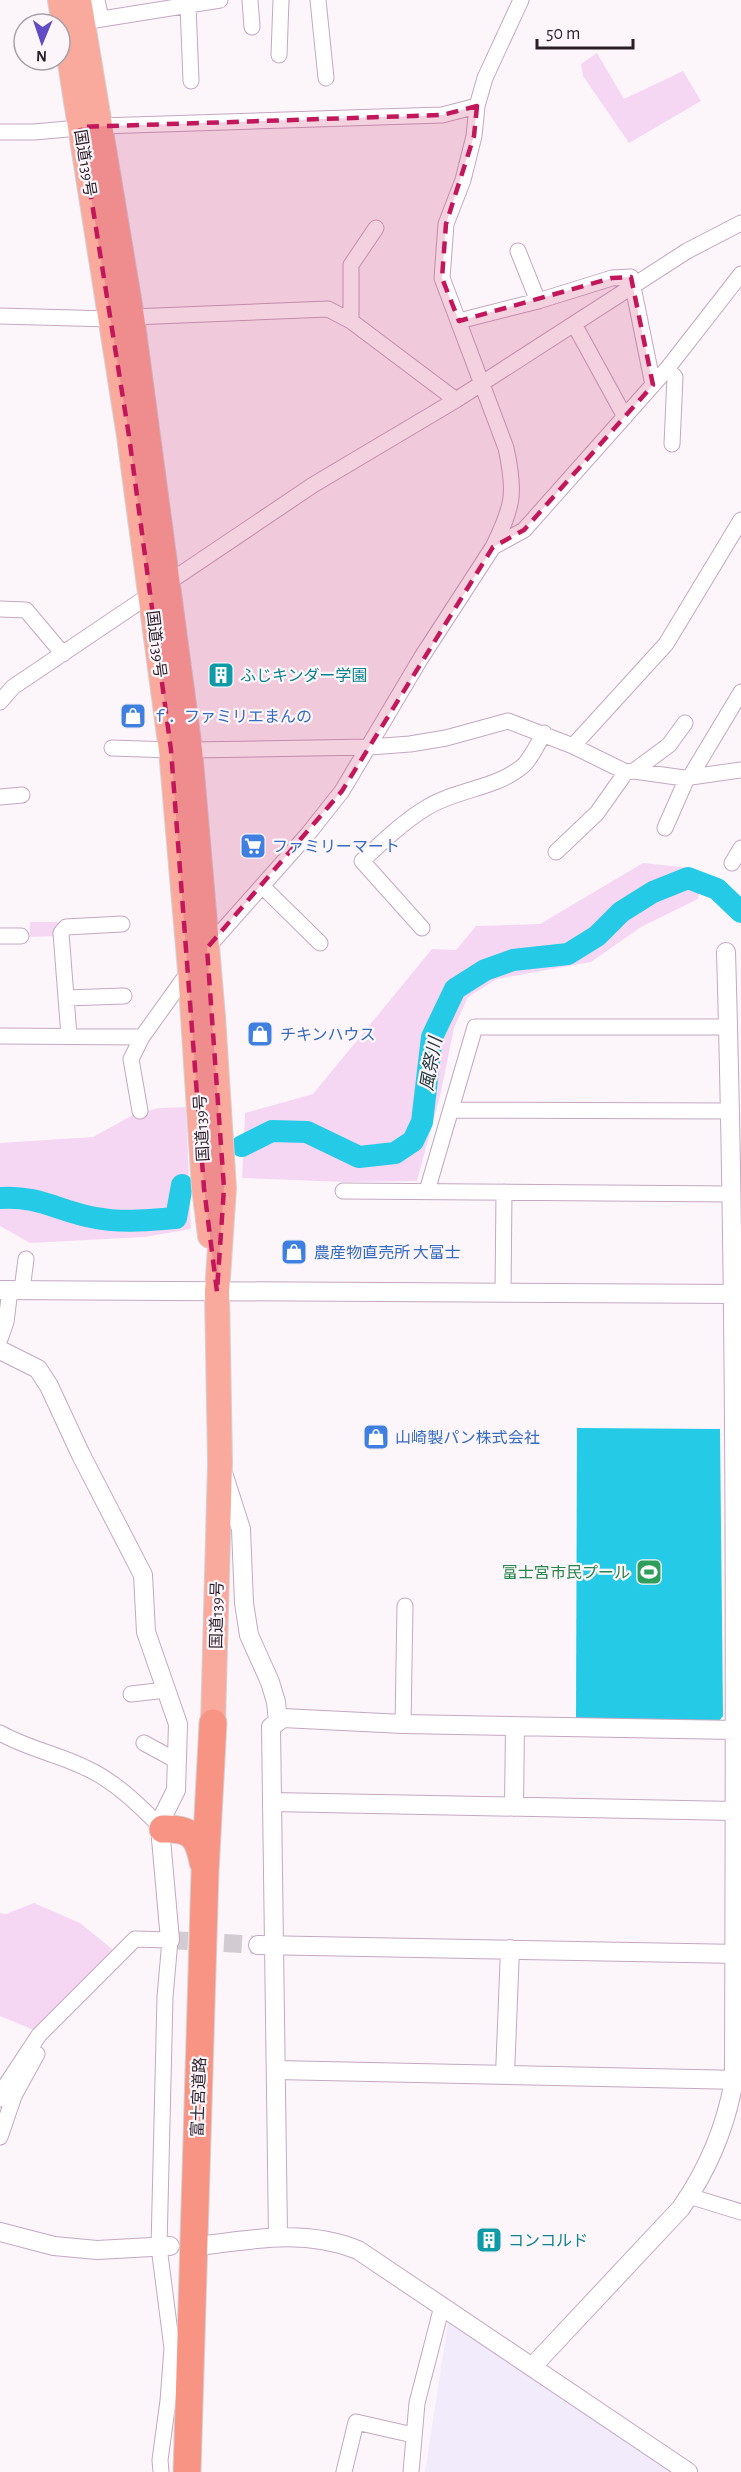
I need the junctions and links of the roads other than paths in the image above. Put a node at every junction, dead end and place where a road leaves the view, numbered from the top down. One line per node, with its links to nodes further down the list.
1 (60, 0): 15 (highway, 国道139号)
2 (98, 0): 9 (street)
3 (220, 0): 8 (street)
4 (250, 0): 10 (street)
5 (281, 0): 11 (street)
6 (318, 0): 12 (street)
7 (521, 0): 14 (street)
8 (188, 5): 9 (street); 13 (street)
9 (88, 14): 15 (highway, 国道139号)
10 (252, 27)
11 (279, 55)
12 (326, 78)
13 (191, 81)
14 (477, 106): 15 (street); 26 (street)
15 (90, 126): 16 (street); 24 (highway, 国道139号)
16 (0, 132)
17 (741, 223): 21 (street)
18 (376, 228): 25 (street)
19 (518, 251): 22 (street)
20 (741, 274): 28 (street)
21 (632, 287): 22 (street); 27 (street); 30 (street)
22 (538, 301): 26 (street)
23 (0, 316): 24 (street)
24 (121, 318): 25 (street); 36 (highway, 国道139号)
25 (351, 321): 31 (street)
26 (459, 321): 29 (street)
27 (574, 324): 29 (street); 32 (street)
28 (668, 369): 30 (street); 33 (street)
29 (482, 383): 31 (street); 35 (street)
30 (653, 385): 32 (street)
31 (456, 400): 36 (street)
32 (625, 417): 35 (street)
33 (672, 444)
34 (741, 520): 43 (street)
35 (493, 548): 44 (street)
36 (159, 589): 38 (street); 46 (highway, 国道139号)
37 (0, 609): 38 (street)
38 (63, 654): 40 (street)
39 (741, 692): 49 (street)
40 (0, 702)
41 (684, 723): 48 (street)
42 (544, 734): 43 (street); 44 (street); 58 (street)
43 (573, 746): 48 (street)
44 (370, 747): 46 (street); 56 (street)
45 (112, 748): 46 (street)
46 (180, 750): 62 (highway, 国道139号); 64 (highway, 国道139号)
47 (741, 770): 49 (street)
48 (630, 771): 49 (street); 54 (street)
49 (688, 778): 52 (street)
50 (22, 795): 51 (street)
51 (0, 797)
52 (665, 828)
53 (741, 848): 55 (street)
54 (556, 852)
55 (732, 863)
56 (263, 887): 61 (street); 62 (street)
57 (123, 924): 66 (street)
58 (422, 928)
59 (0, 936): 60 (street)
60 (21, 936)
61 (320, 943)
62 (207, 948): 80 (highway, 国道139号)
63 (726, 952): 67 (street)
64 (190, 970): 70 (street); 80 (highway, 国道139号)
65 (124, 996): 66 (street)
66 (66, 998): 69 (street)
67 (728, 1027): 71 (street); 72 (street)
68 (0, 1036): 69 (street)
69 (69, 1036): 70 (street)
70 (142, 1037): 73 (street)
71 (451, 1110): 72 (street); 75 (street)
72 (730, 1111): 77 (street)
73 (140, 1112)
74 (343, 1191): 75 (street)
75 (427, 1191): 76 (street)
76 (504, 1192): 77 (street); 81 (street)
77 (731, 1194): 82 (street)
78 (26, 1259): 79 (street)
79 (10, 1290): 80 (street); 83 (street)
80 (217, 1292): 81 (street); 85 (highway, 国道139号)
81 (503, 1293): 82 (street)
82 (737, 1294): 93 (street)
83 (0, 1339)
84 (0, 1350): 87 (street)
85 (220, 1463): 89 (street); 90 (highway, 国道139号)
86 (405, 1606): 91 (street)
87 (166, 1690): 88 (street); 96 (street)
88 (131, 1694)
89 (278, 1721): 91 (street); 97 (street)
90 (213, 1723): 100 (street); 101 (highway, 富士宮道路)
91 (403, 1724): 92 (street)
92 (515, 1726): 93 (street); 98 (street)
93 (736, 1730): 99 (street)
94 (0, 1733): 100 (street)
95 (144, 1743): 96 (street)
96 (177, 1761): 100 (street)
97 (272, 1802): 98 (street); 103 (street)
98 (514, 1807): 99 (street)
99 (735, 1811): 105 (street)
100 (162, 1829): 101 (highway); 102 (street)
101 (205, 1872): 122 (highway, 富士宮道路)
102 (170, 1940): 106 (street); 117 (street)
103 (266, 1945): 104 (street); 107 (street)
104 (510, 1949): 105 (street); 108 (street)
105 (738, 1954): 109 (street)
106 (57, 2017): 110 (street); 111 (street)
107 (276, 2070): 108 (street); 115 (street)
108 (506, 2075): 109 (street)
109 (737, 2080): 112 (street)
110 (0, 2099)
111 (0, 2137)
112 (689, 2196): 113 (street); 119 (street)
113 (741, 2212)
114 (0, 2232): 117 (street)
115 (278, 2236): 116 (street); 118 (street)
116 (207, 2245)
117 (165, 2246): 121 (street)
118 (442, 2306): 119 (street); 120 (street)
119 (532, 2367): 125 (street)
120 (413, 2435): 123 (street); 124 (street)
121 (161, 2472)
122 (187, 2472)
123 (344, 2472)
124 (411, 2472)
125 (688, 2472)

